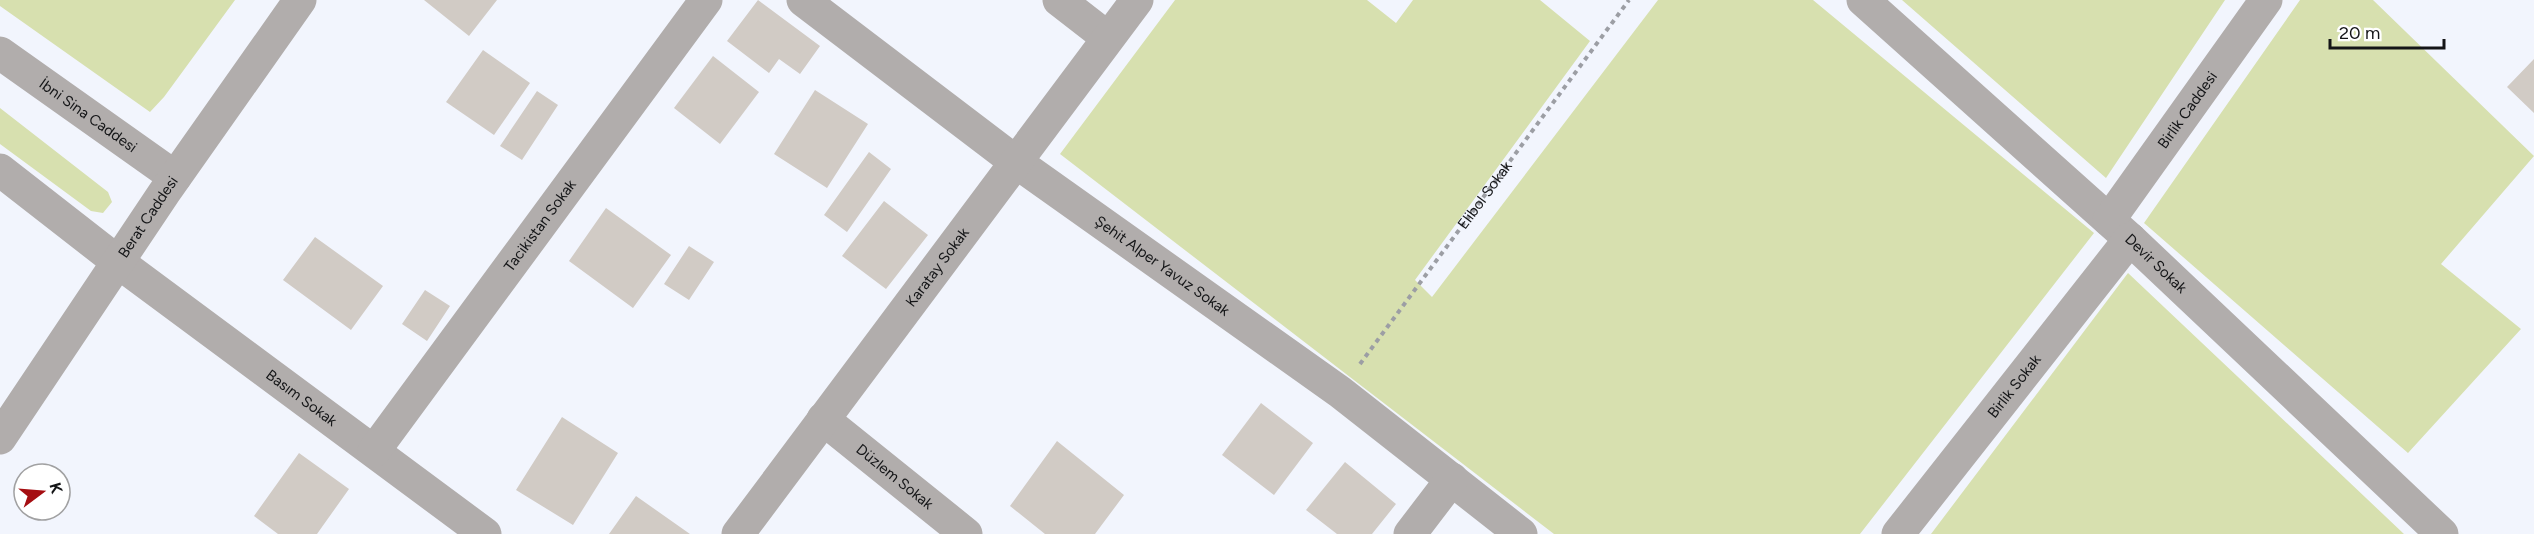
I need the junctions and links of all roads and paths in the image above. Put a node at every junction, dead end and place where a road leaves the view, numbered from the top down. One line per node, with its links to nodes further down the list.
1 (300, 0): 13 (street, Berat Caddesi)
2 (706, 0): 19 (street, Tacikistan Sokak)
3 (802, 0): 11 (street, Şehit Alper Yavuz Sokak)
4 (1059, 0): 9 (street)
5 (1137, 0): 9 (street, Karatay Sokak)
6 (1629, 0): 16 (path, Elibol Sokak)
7 (1863, 0): 14 (street, Devir Sokak)
8 (2266, 0): 14 (street, Birlik Caddesi)
9 (1108, 38): 11 (street, Karatay Sokak)
10 (0, 53): 13 (street, İbni Sina Caddesi)
11 (1016, 162): 16 (street, Şehit Alper Yavuz Sokak); 17 (street, Karatay Sokak)
12 (0, 170): 15 (street, Basım Sokak)
13 (175, 177): 15 (street, Berat Caddesi)
14 (2120, 229): 26 (street, Birlik Sokak); 27 (street, Devir Sokak)
15 (118, 262): 18 (street, Berat Caddesi); 19 (street, Basım Sokak)
16 (1340, 392): 20 (street, Şehit Alper Yavuz Sokak)
17 (823, 419): 22 (street, Karatay Sokak); 23 (street, Düzlem Sokak)
18 (0, 438)
19 (374, 451): 21 (street, Basım Sokak)
20 (1452, 479): 24 (street); 25 (street, Şehit Alper Yavuz Sokak)
21 (485, 534)
22 (738, 534)
23 (966, 534)
24 (1410, 534)
25 (1521, 534)
26 (1898, 534)
27 (2442, 534)

